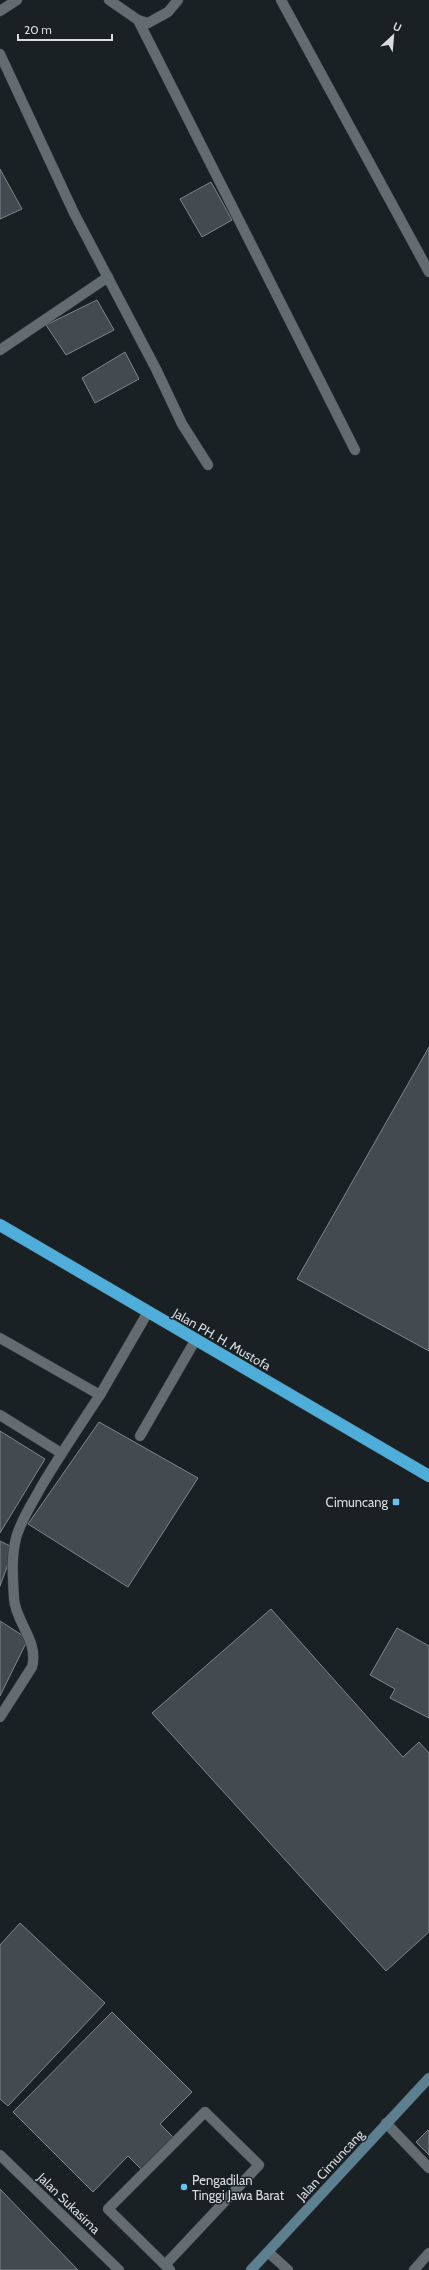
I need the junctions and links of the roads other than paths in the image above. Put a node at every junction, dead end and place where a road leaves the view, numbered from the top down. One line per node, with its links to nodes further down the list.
1 (17, 0): 5 (street)
2 (109, 0): 6 (street)
3 (178, 0): 6 (street)
4 (281, 0): 8 (street)
5 (0, 11)
6 (138, 20): 11 (street)
7 (0, 54): 9 (street)
8 (429, 272)
9 (108, 277): 10 (street); 12 (street)
10 (0, 350)
11 (355, 450)
12 (208, 466)
13 (0, 1226): 14 (highway, Jalan PH. H. Mustofa)
14 (148, 1312): 16 (highway, Jalan PH. H. Mustofa); 17 (street)
15 (0, 1338): 17 (street)
16 (196, 1339): 19 (street); 21 (highway, Jalan PH. H. Mustofa)
17 (100, 1395): 20 (street)
18 (0, 1415): 20 (street)
19 (140, 1436)
20 (61, 1453): 22 (street)
21 (429, 1476)
22 (0, 1717)
23 (429, 2078): 24 (street, Jalan Cimuncang)
24 (386, 2124): 26 (street); 27 (street, Jalan Cimuncang)
25 (0, 2155): 30 (street, Jalan Sukasirna)
26 (429, 2168)
27 (268, 2252): 31 (street, Jalan Cimuncang); 32 (street)
28 (429, 2253): 33 (street)
29 (167, 2267): 29 (street)
30 (119, 2270)
31 (251, 2270)
32 (288, 2270)
33 (414, 2270)

